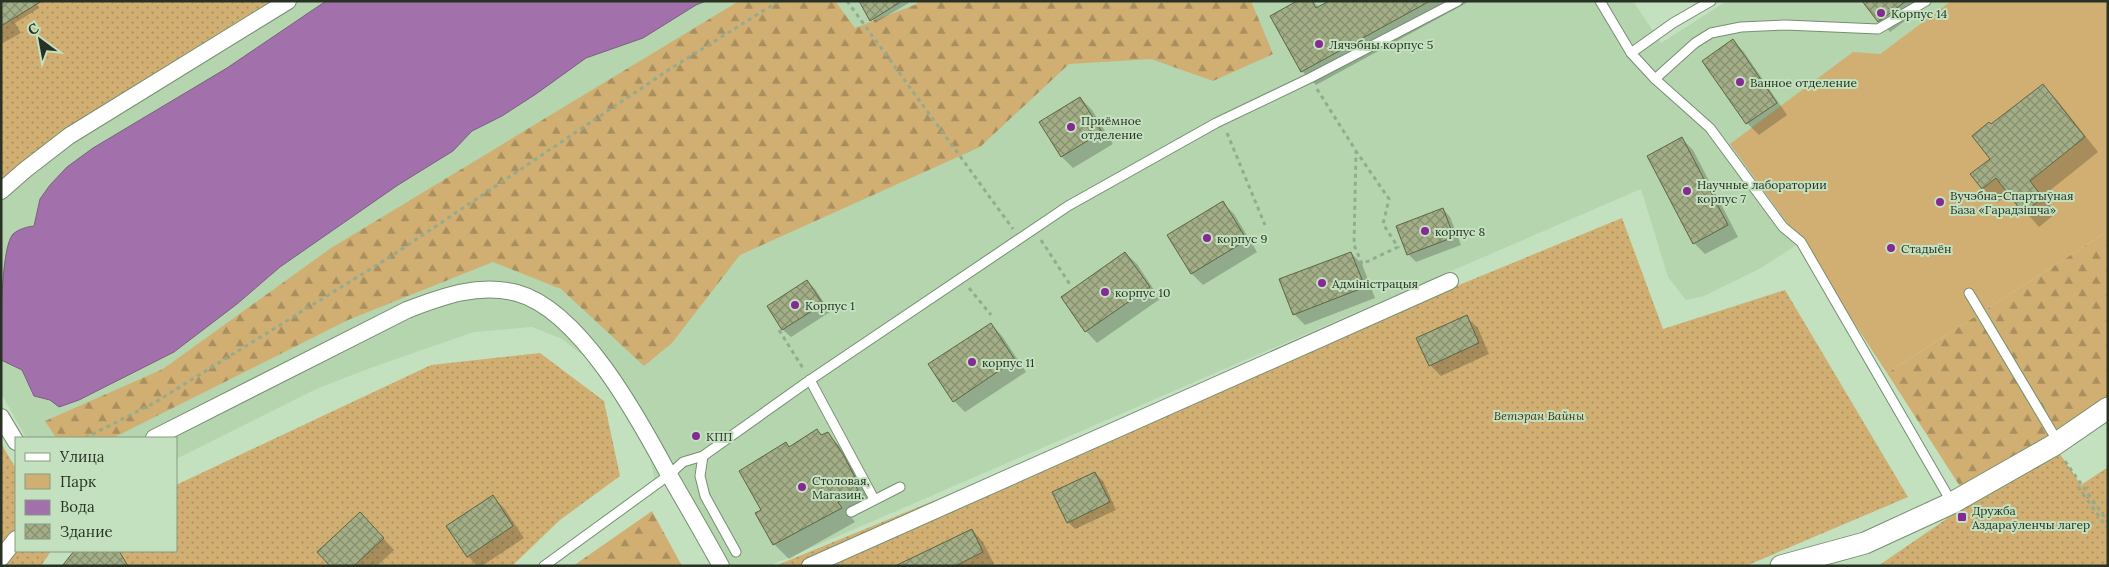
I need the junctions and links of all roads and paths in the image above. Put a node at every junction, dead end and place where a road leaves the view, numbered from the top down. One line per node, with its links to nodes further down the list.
1 (288, 1): 13 (street)
2 (779, 1): 26 (path)
3 (847, 1): 16 (path)
4 (1458, 1): 9 (lane)
5 (1600, 1): 8 (lane)
6 (1711, 1): 8 (lane)
7 (1926, 1): 10 (lane)
8 (1631, 53): 10 (lane)
9 (1310, 78): 11 (lane); 12 (path)
10 (1655, 79): 35 (lane)
11 (1222, 121): 14 (path); 15 (lane)
12 (1356, 151): 12 (path)
13 (1, 191)
14 (1265, 225)
15 (1034, 229): 16 (lane); 19 (path)
16 (1020, 237): 17 (lane)
17 (960, 278): 21 (path); 23 (lane)
18 (1450, 281): 44 (street)
19 (1071, 286)
20 (1969, 293): 29 (lane)
21 (991, 315)
22 (779, 330): 23 (path)
23 (810, 380): 30 (lane); 34 (lane)
24 (2108, 408): 29 (street)
25 (1, 417): 28 (street)
26 (87, 437)
27 (156, 437): 31 (street)
28 (15, 440)
29 (2056, 443): 35 (street); 37 (path)
30 (703, 456): 31 (lane); 40 (lane)
31 (669, 475): 42 (lane); 43 (street)
32 (900, 487): 34 (lane)
33 (2078, 487): 38 (path)
34 (874, 499): 36 (lane)
35 (1952, 503): 45 (street)
36 (851, 512)
37 (2108, 522)
38 (2108, 529)
39 (15, 540): 41 (street)
40 (736, 552)
41 (1, 558)
42 (544, 566)
43 (720, 566)
44 (810, 566)
45 (1781, 566)

